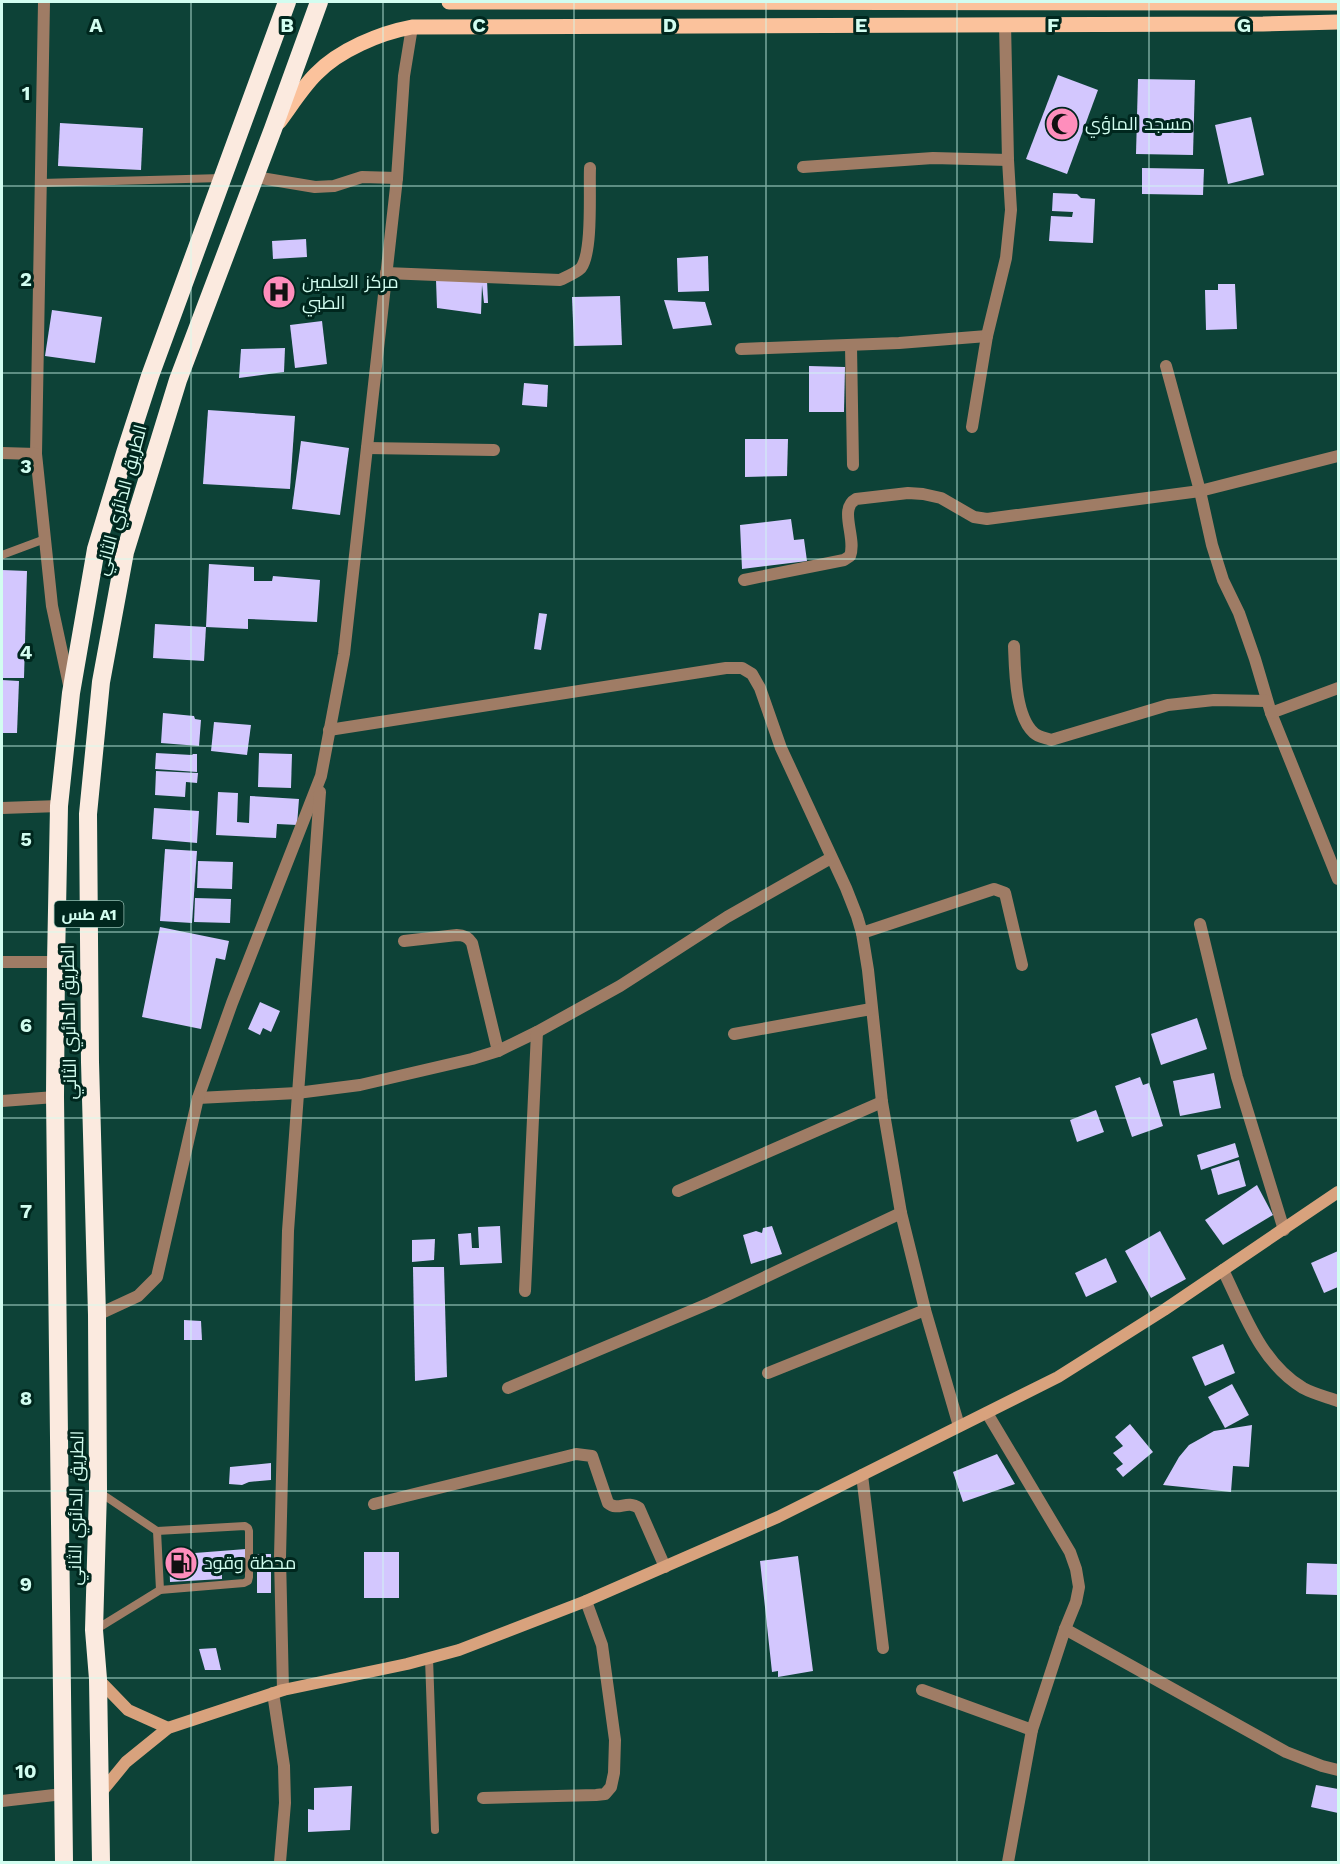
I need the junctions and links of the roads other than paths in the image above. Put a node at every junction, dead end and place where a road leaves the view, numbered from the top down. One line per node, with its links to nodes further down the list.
1 (44, 2): 20 (street)
2 (287, 2): 18 (highway, الطريق الدائري الثاني / طس A1)
3 (319, 2): 13 (highway, الطريق الدائري الثاني / طس A1)
4 (449, 2): 5 (main road)
5 (635, 2): 7 (main road)
6 (1256, 2): 7 (main road); 8 (main road)
7 (1173, 3): 11 (main road)
8 (1338, 3)
9 (1338, 22): 11 (main road)
10 (1005, 24): 11 (main road); 12 (main road); 14 (street)
11 (1174, 24)
12 (412, 27): 13 (main road); 19 (street)
13 (273, 129): 17 (highway, الطريق الدائري الثاني / طس A1)
14 (1008, 160): 16 (street); 22 (street)
15 (590, 168): 21 (street)
16 (803, 168)
17 (255, 177): 19 (street); 69 (highway, الطريق الدائري الثاني / طس A1)
18 (222, 178): 20 (lane); 39 (highway, الطريق الدائري الثاني / طس A1)
19 (397, 178): 21 (street)
20 (41, 183): 30 (street)
21 (386, 273): 27 (street)
22 (987, 336): 23 (street); 26 (street)
23 (851, 346): 24 (street); 32 (street)
24 (741, 349)
25 (1166, 366): 33 (street)
26 (972, 427)
27 (367, 448): 28 (street); 41 (street)
28 (494, 450)
29 (2, 453): 30 (street)
30 (36, 454): 34 (street)
31 (1338, 456): 33 (street)
32 (853, 465)
33 (1200, 491): 36 (street); 40 (street)
34 (45, 539): 35 (lane); 39 (street)
35 (2, 555)
36 (744, 580)
37 (1014, 646): 40 (street)
38 (1338, 688): 40 (street)
39 (71, 693): 43 (highway, الطريق الدائري الثاني / طس A1)
40 (1269, 707): 46 (street)
41 (329, 730): 42 (street); 45 (street)
42 (321, 776): 57 (street); 59 (street)
43 (59, 806): 44 (street); 51 (highway, الطريق الدائري الثاني / طس A1)
44 (2, 808)
45 (831, 858): 48 (street); 54 (street)
46 (1338, 879)
47 (1200, 924): 65 (street)
48 (862, 933): 52 (street); 53 (street)
49 (404, 941): 56 (street)
50 (2, 962): 51 (street)
51 (56, 962): 58 (highway, الطريق الدائري الثاني / طس A1)
52 (1022, 965)
53 (871, 1009): 55 (street); 61 (street)
54 (537, 1032): 56 (street); 67 (street)
55 (734, 1034)
56 (498, 1051): 57 (street)
57 (297, 1093): 59 (street); 88 (street)
58 (55, 1097): 60 (street); 92 (highway, الطريق الدائري الثاني / طس A1)
59 (198, 1098): 69 (street)
60 (2, 1101)
61 (882, 1102): 62 (street); 64 (street)
62 (678, 1191)
63 (1338, 1192): 65 (street)
64 (901, 1214): 68 (street); 71 (street)
65 (1284, 1230): 66 (street)
66 (1223, 1270): 72 (street); 73 (street)
67 (525, 1291)
68 (925, 1310): 70 (street); 74 (street)
69 (97, 1315): 76 (highway, الطريق الدائري الثاني / طس A1)
70 (768, 1373)
71 (508, 1388)
72 (1338, 1401)
73 (987, 1413): 74 (street); 82 (street)
74 (959, 1426): 75 (street)
75 (862, 1475): 79 (street); 84 (street)
76 (98, 1491): 78 (lane); 83 (highway, الطريق الدائري الثاني / طس A1)
77 (374, 1504): 79 (street)
78 (157, 1531): 80 (lane); 80 (lane)
79 (664, 1567): 81 (street)
80 (160, 1590): 83 (lane)
81 (586, 1601): 85 (street); 94 (street)
82 (1065, 1629): 90 (street); 91 (street)
83 (94, 1630): 86 (highway, الطريق الدائري الثاني / طس A1)
84 (883, 1648)
85 (429, 1658): 88 (street); 96 (lane)
86 (98, 1680): 89 (street); 93 (highway, الطريق الدائري الثاني / طس A1)
87 (922, 1690): 90 (street)
88 (278, 1691): 89 (street); 99 (street)
89 (168, 1728): 93 (street)
90 (1032, 1730): 100 (street)
91 (1338, 1770)
92 (63, 1794): 95 (street); 97 (highway, الطريق الدائري الثاني / طس A1)
93 (99, 1795): 98 (highway, الطريق الدائري الثاني / طس A1)
94 (483, 1798)
95 (2, 1801)
96 (435, 1830)
97 (64, 1863)
98 (99, 1863)
99 (280, 1863)
100 (1008, 1863)

